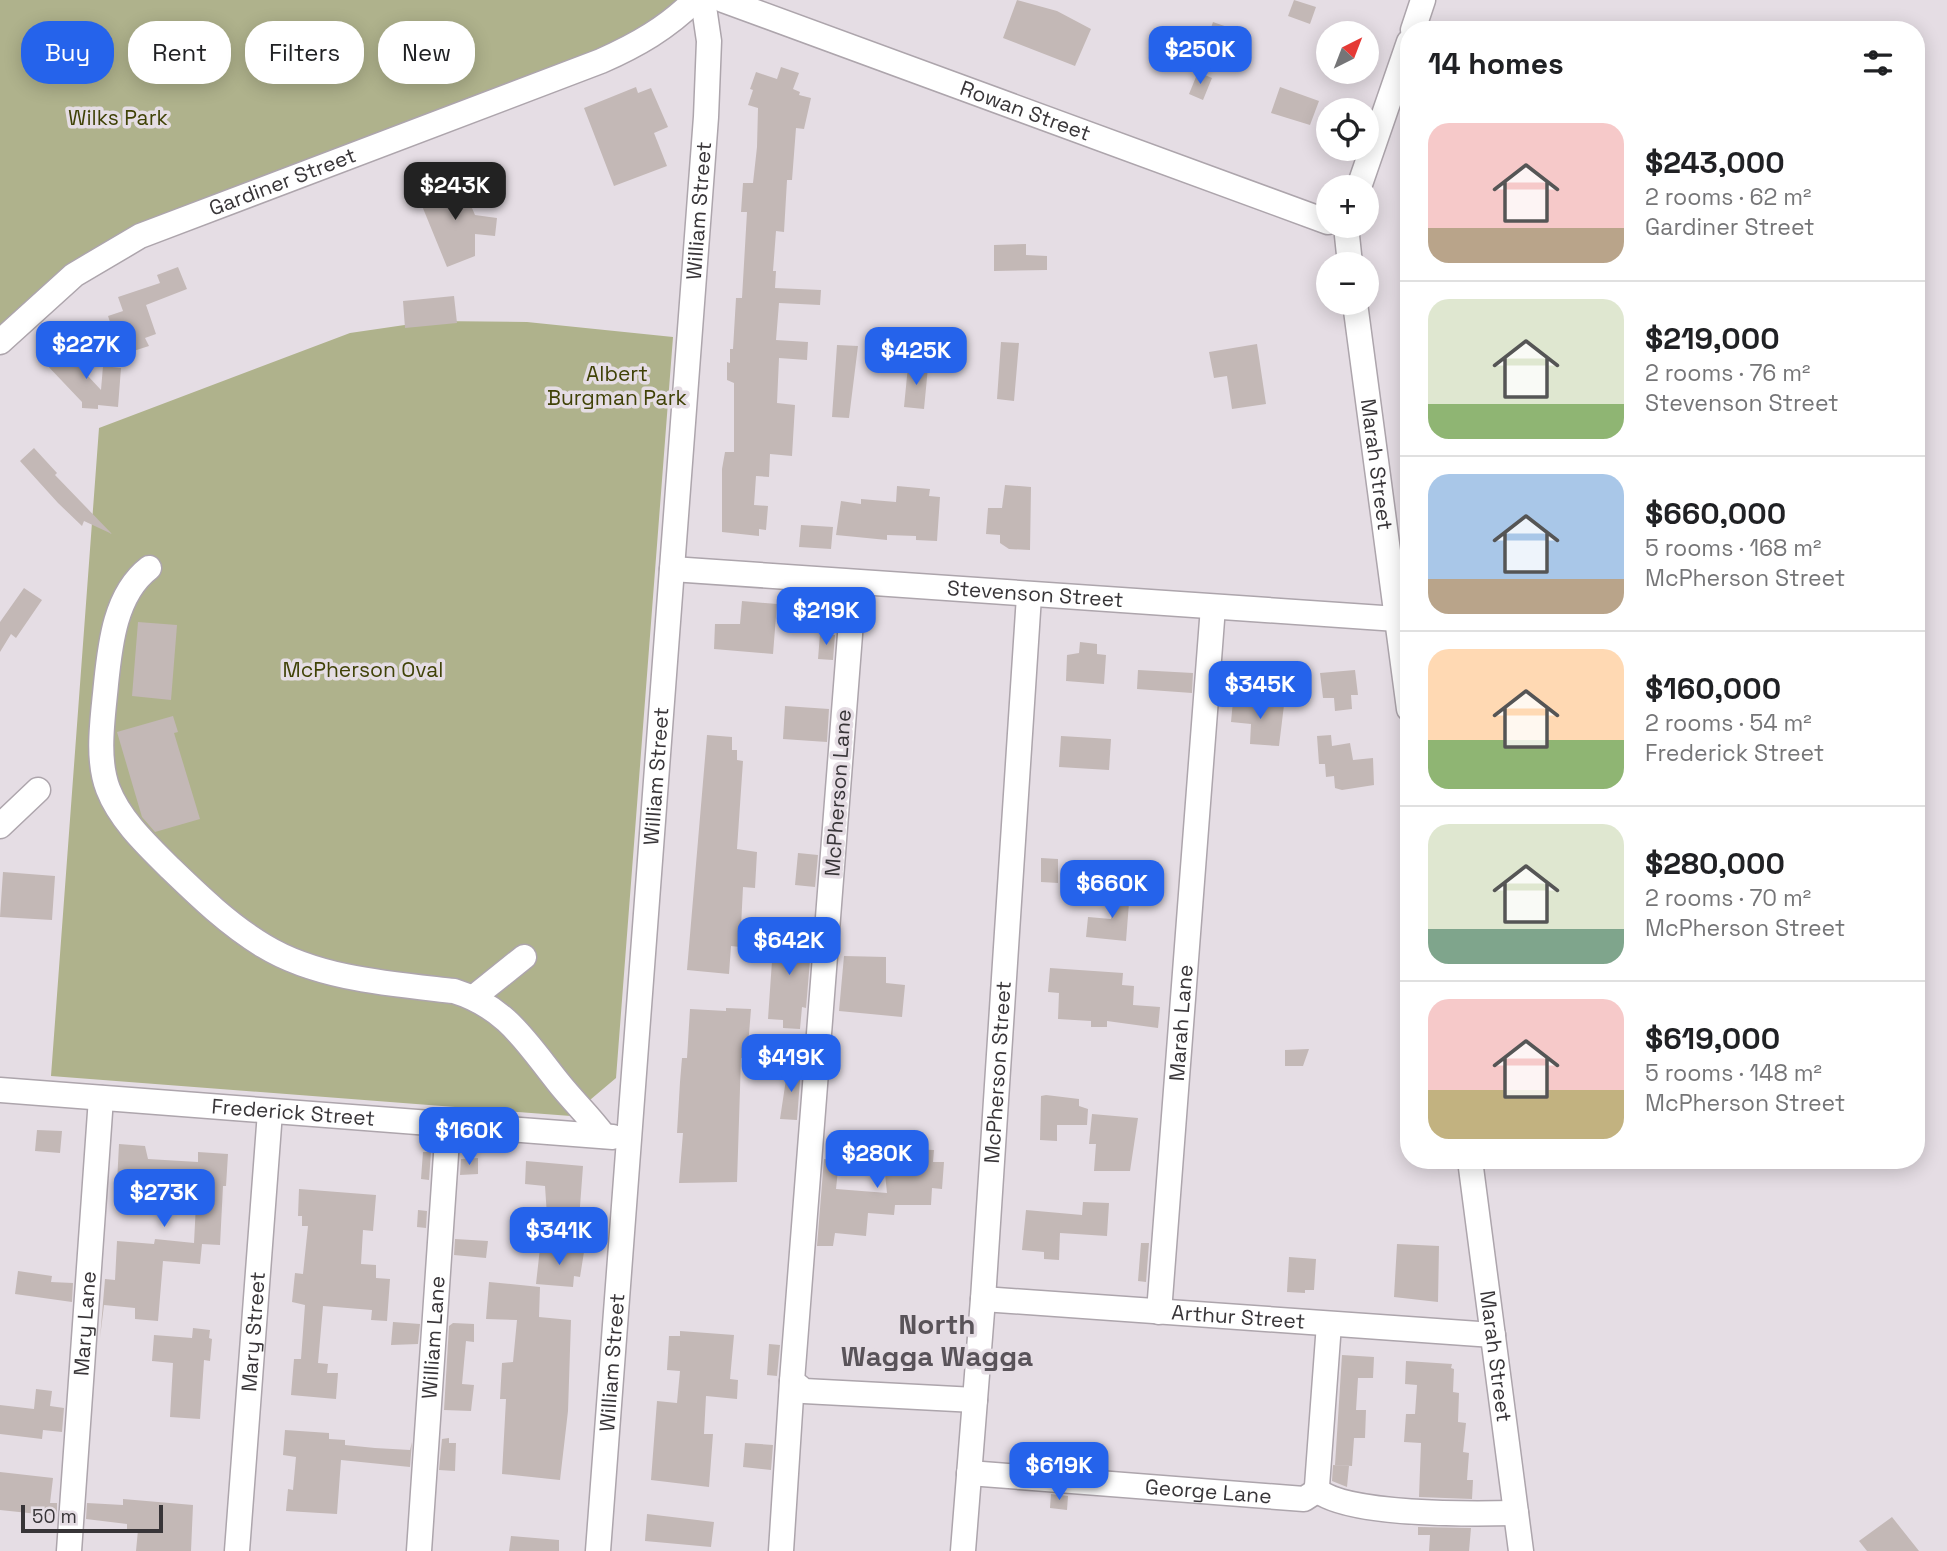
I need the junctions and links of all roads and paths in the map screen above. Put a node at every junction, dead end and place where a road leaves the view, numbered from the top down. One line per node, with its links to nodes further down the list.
1 (695, 0): 10 (street, Gardiner Street)
2 (704, 0): 12 (street, William Street)
3 (723, 0): 8 (street, Rowan Street)
4 (1423, 0): 5 (street)
5 (1416, 21)
6 (1400, 69): 7 (street)
7 (1363, 175)
8 (1316, 218)
9 (1357, 315): 16 (street, Marah Street)
10 (0, 342)
11 (149, 568): 21 (street)
12 (672, 569): 13 (street, Stevenson Street); 26 (street, William Street)
13 (854, 583): 14 (street, Stevenson Street); 32 (street, McPherson Lane)
14 (1029, 596): 15 (street, Stevenson Street); 28 (street, McPherson Street)
15 (1213, 607): 16 (street, Stevenson Street); 29 (street, Marah Lane)
16 (1396, 619): 17 (street, Marah Street)
17 (1400, 647)
18 (38, 790): 19 (street)
19 (0, 826)
20 (524, 957): 21 (street)
21 (474, 997): 26 (street)
22 (0, 1090): 23 (street, Frederick Street)
23 (101, 1098): 24 (street, Frederick Street); 37 (street, Mary Lane)
24 (270, 1112): 25 (street, Frederick Street); 38 (street, Mary Street)
25 (448, 1125): 26 (street, Frederick Street); 39 (street, William Lane)
26 (615, 1137): 40 (street, William Street)
27 (1470, 1169): 31 (street, Marah Street)
28 (983, 1299): 29 (street, Arthur Street); 33 (street, McPherson Street)
29 (1159, 1312): 30 (street, Arthur Street)
30 (1329, 1324): 31 (street, Arthur Street); 35 (street)
31 (1493, 1335): 36 (street, Marah Street)
32 (792, 1381): 33 (street); 41 (street, McPherson Lane)
33 (975, 1401): 34 (street, McPherson Street)
34 (969, 1473): 35 (street, George Lane); 42 (street, McPherson Street)
35 (1316, 1489): 36 (street)
36 (1516, 1513): 43 (street, Marah Street)
37 (69, 1551)
38 (237, 1551)
39 (419, 1551)
40 (598, 1551)
41 (782, 1551)
42 (963, 1551)
43 (1521, 1551)

